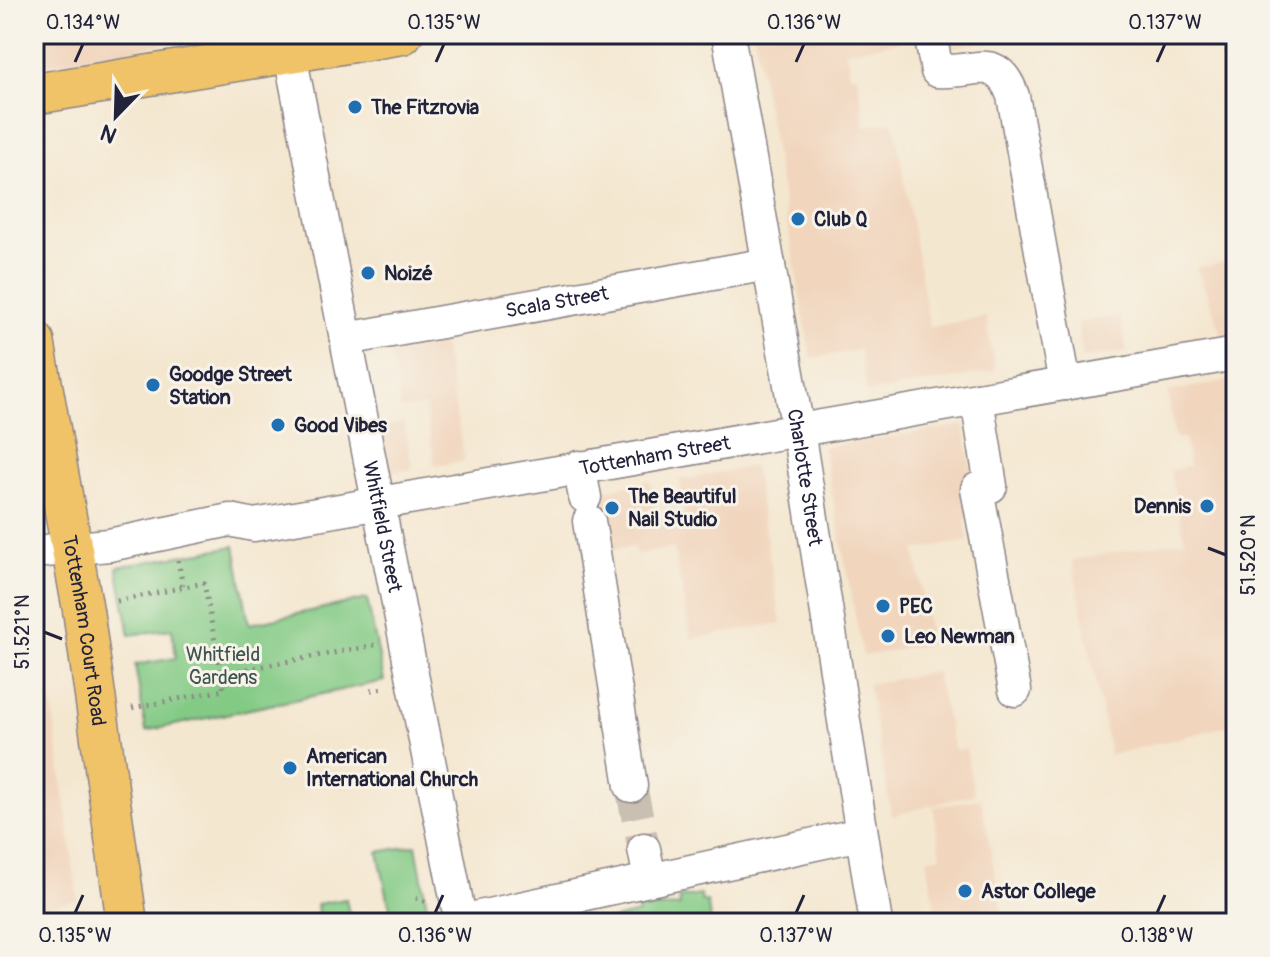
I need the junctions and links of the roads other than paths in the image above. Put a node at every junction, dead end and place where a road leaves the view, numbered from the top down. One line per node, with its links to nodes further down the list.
1 (402, 34): 4 (main road)
2 (728, 34): 6 (street, Charlotte Street)
3 (930, 34): 10 (street)
4 (288, 43): 5 (main road); 7 (street, Whitfield Street)
5 (34, 94)
6 (769, 264): 7 (street, Scala Street); 12 (street, Charlotte Street)
7 (346, 339): 14 (street, Whitfield Street)
8 (34, 341): 15 (main road, Tottenham Court Road)
9 (1236, 354): 10 (street, Tottenham Street)
10 (1065, 384): 11 (street, Tottenham Street)
11 (977, 399): 12 (street, Tottenham Street); 17 (street)
12 (798, 430): 13 (street, Tottenham Street); 19 (street, Charlotte Street)
13 (584, 495): 14 (street, Tottenham Street); 18 (street)
14 (377, 503): 15 (street, Tottenham Street); 20 (street, Whitfield Street)
15 (73, 549): 16 (street, Tottenham Street); 21 (main road, Tottenham Court Road)
16 (34, 552)
17 (1015, 690)
18 (631, 786)
19 (861, 834): 20 (street); 22 (street, Charlotte Street)
20 (461, 922)
21 (127, 923)
22 (876, 923)

